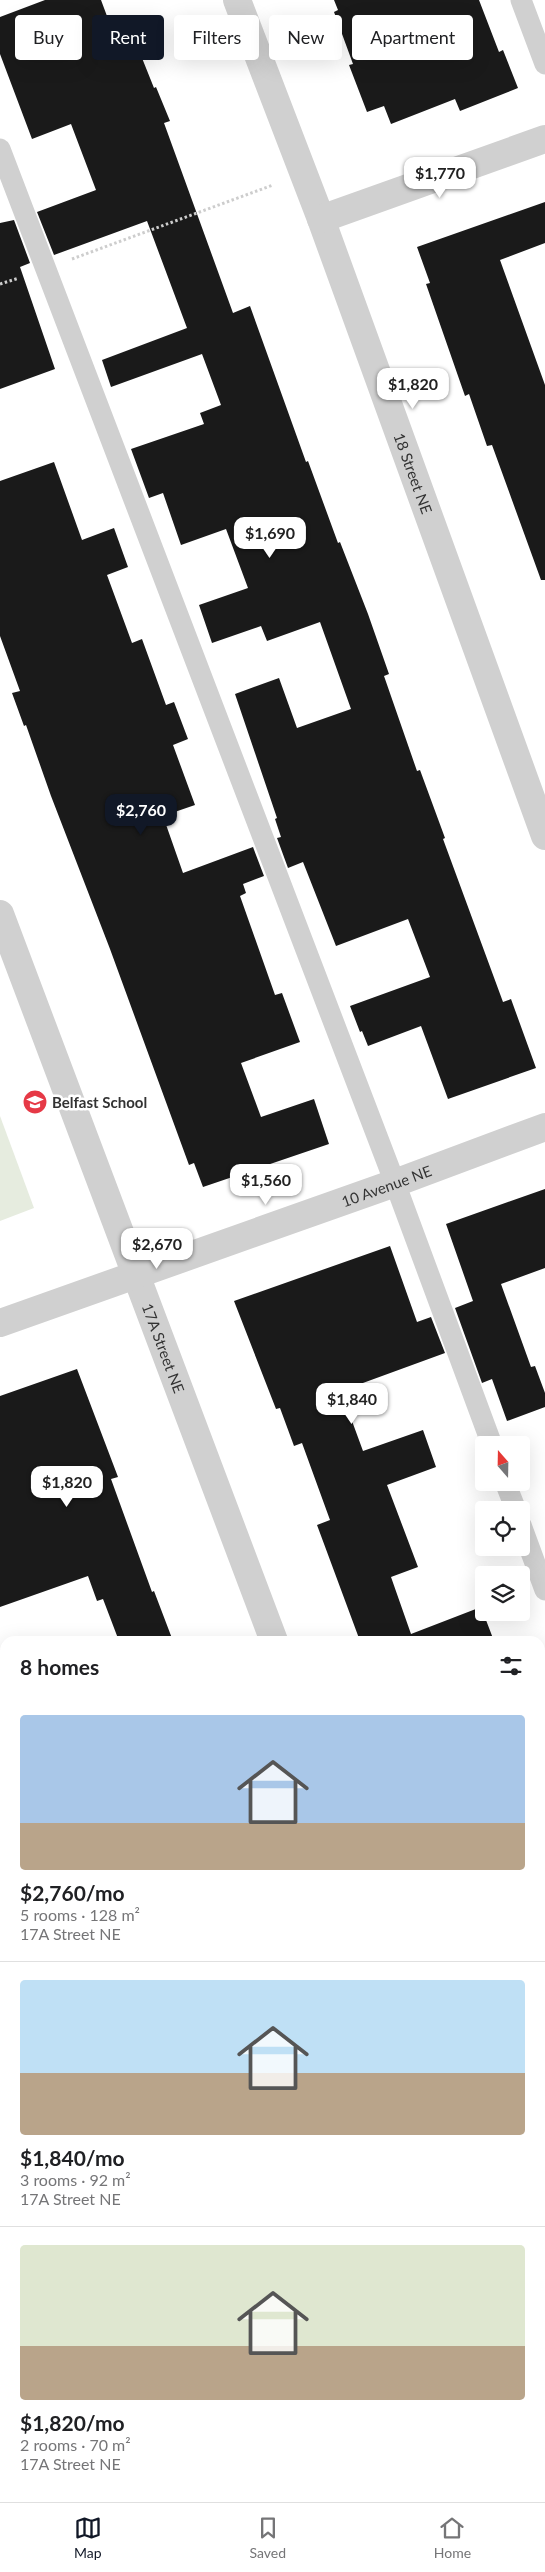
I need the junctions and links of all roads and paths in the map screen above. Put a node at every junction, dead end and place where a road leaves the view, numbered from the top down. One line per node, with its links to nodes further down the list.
1 (237, 0): 6 (street, 18 Street NE)
2 (521, 0): 3 (lane)
3 (545, 64)
4 (545, 138): 7 (street)
5 (0, 149): 8 (lane)
6 (304, 174): 7 (street, 18 Street NE); 8 (path)
7 (320, 218): 10 (street, 18 Street NE)
8 (45, 268): 9 (path); 13 (lane)
9 (0, 284)
10 (545, 836)
11 (0, 914): 14 (street, 17A Street NE)
12 (545, 1127): 13 (street, 10 Avenue NE)
13 (396, 1183): 14 (street, 10 Avenue NE); 16 (lane)
14 (136, 1275): 15 (street, 10 Avenue NE); 19 (street, 17A Street NE)
15 (0, 1323)
16 (489, 1436)
17 (530, 1549): 18 (lane)
18 (545, 1590)
19 (272, 1636)

